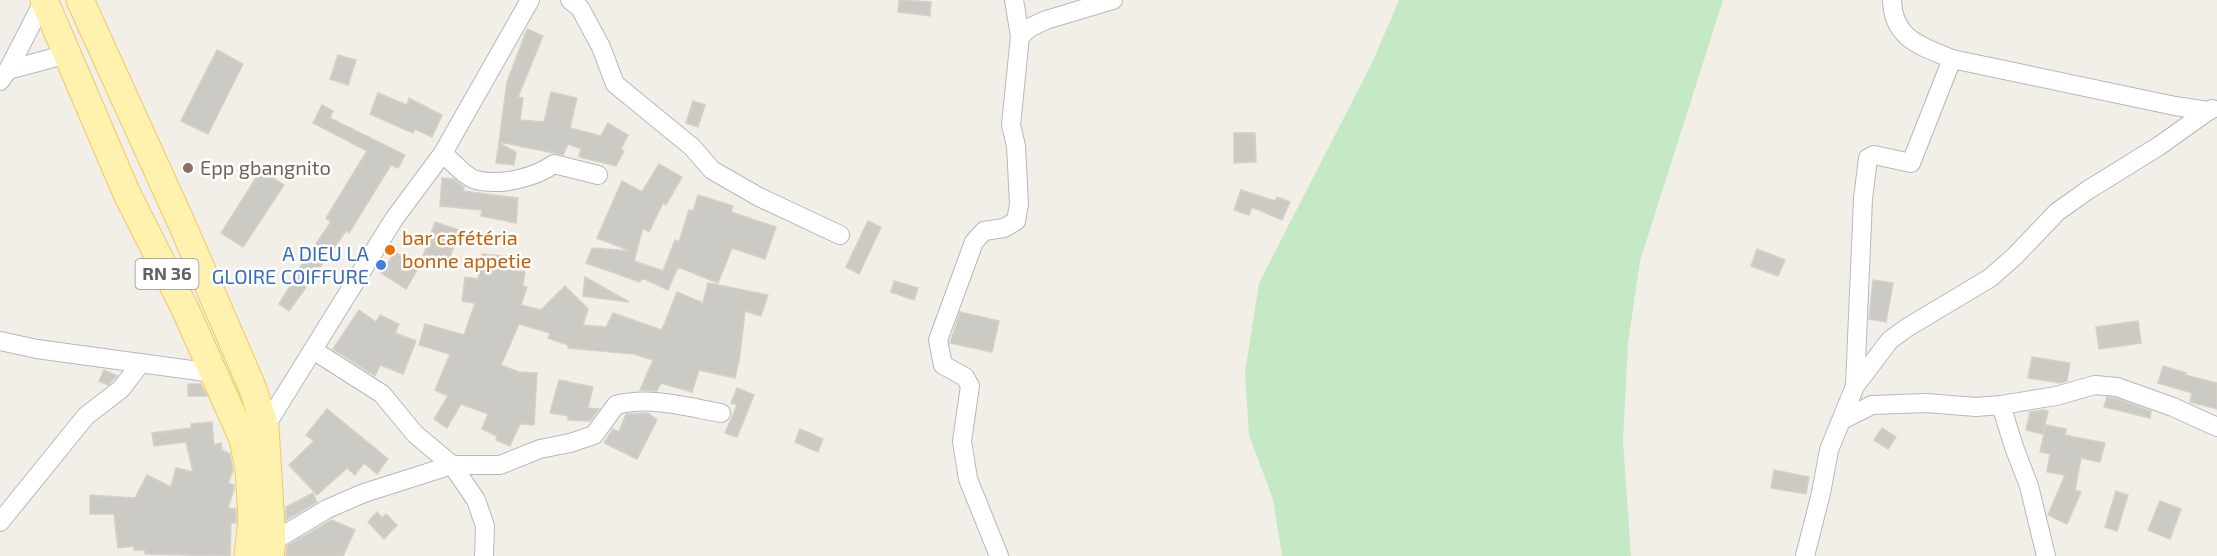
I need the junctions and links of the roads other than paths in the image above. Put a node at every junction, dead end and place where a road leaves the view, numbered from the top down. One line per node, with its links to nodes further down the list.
1 (24, 0): 8 (street)
2 (80, 0): 25 (main road, RN 36)
3 (531, 0): 14 (street)
4 (570, 0): 16 (street)
5 (1014, 0): 9 (street)
6 (1113, 0): 9 (street)
7 (1892, 0): 11 (street)
8 (42, 4): 10 (main road, RN 36); 12 (street)
9 (1020, 36): 32 (street)
10 (68, 54): 12 (street); 20 (main road, RN 36)
11 (1952, 58): 13 (street); 21 (street)
12 (4, 75)
13 (2213, 109): 21 (street)
14 (442, 153): 15 (street); 18 (street)
15 (598, 174)
16 (840, 235)
17 (0, 341): 19 (street)
18 (313, 350): 25 (street); 27 (street)
19 (141, 363): 20 (street); 28 (street)
20 (213, 374): 30 (main road, RN 36)
21 (1855, 386): 24 (street)
22 (2001, 405): 24 (street); 26 (street); 34 (street)
23 (721, 412): 27 (street)
24 (1842, 420): 33 (street)
25 (265, 427): 29 (main road, RN 36)
26 (2217, 427)
27 (452, 465): 29 (street); 31 (street)
28 (0, 522)
29 (271, 549)
30 (248, 556)
31 (484, 556)
32 (999, 556)
33 (1805, 556)
34 (2046, 556)

